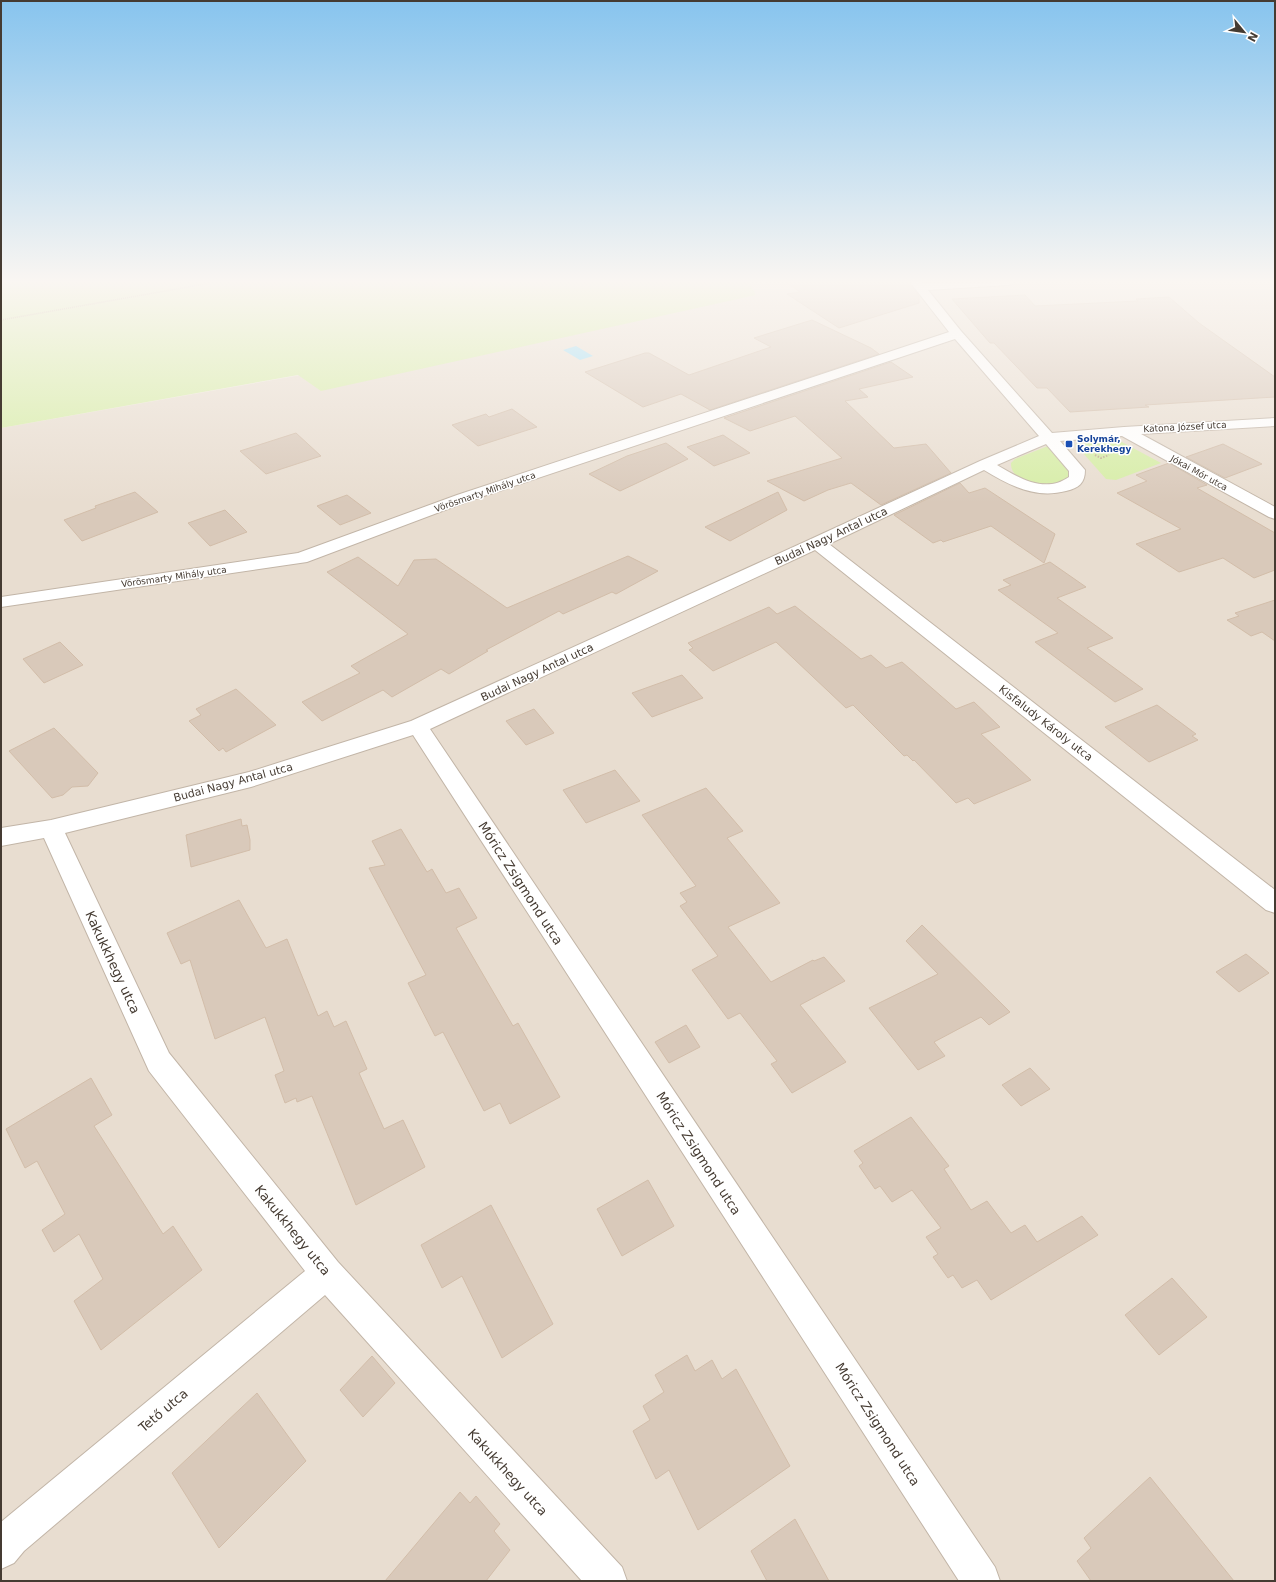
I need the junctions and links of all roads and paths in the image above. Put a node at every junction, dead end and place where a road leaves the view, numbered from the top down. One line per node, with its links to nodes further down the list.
1 (891, 356): 9 (street, Vörösmarty Mihály utca)
2 (976, 356): 5 (street)
3 (1275, 422): 4 (street, Katona József utca)
4 (1124, 431): 5 (street, Katona József utca); 7 (street, Jókai Mór utca)
5 (1048, 438): 6 (street, Budai Nagy Antal utca); 6 (street)
6 (985, 464): 8 (street, Budai Nagy Antal utca)
7 (1275, 514)
8 (818, 543): 10 (street, Budai Nagy Antal utca); 13 (street, Kisfaludy Károly utca)
9 (1, 602)
10 (418, 726): 11 (street, Budai Nagy Antal utca); 17 (street, Móricz Zsigmond utca)
11 (51, 828): 12 (street, Budai Nagy Antal utca); 14 (street, Kakukkhegy utca)
12 (1, 837)
13 (1275, 903)
14 (327, 1273): 15 (street, Tető utca); 16 (street, Kakukkhegy utca)
15 (1, 1550)
16 (608, 1581)
17 (981, 1581)

